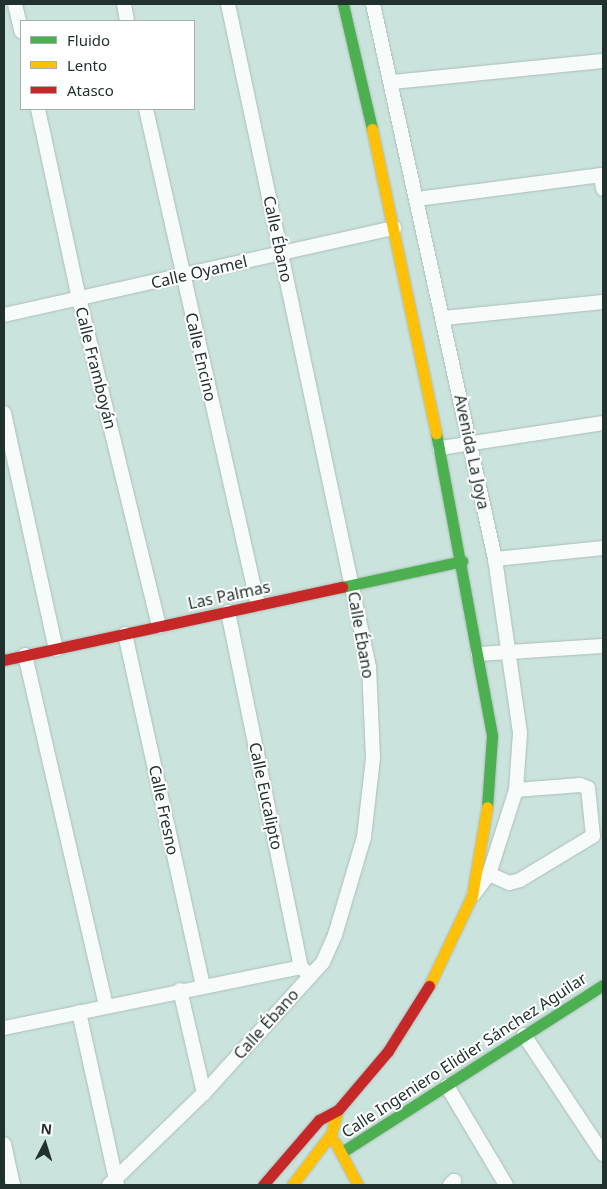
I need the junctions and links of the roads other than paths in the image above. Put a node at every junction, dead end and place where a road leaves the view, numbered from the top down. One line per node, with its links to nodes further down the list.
1 (15, 4): 7 (street)
2 (124, 4): 6 (street)
3 (228, 4): 15 (street, Calle Ébano)
4 (343, 4): 14 (main road, Avenida La Joya)
5 (373, 4): 9 (street, Avenida La Joya)
6 (128, 20)
7 (20, 26)
8 (603, 61): 9 (street)
9 (392, 82): 13 (street, Avenida La Joya)
10 (38, 110): 17 (street, Calle Framboyán)
11 (146, 110): 16 (street, Calle Encino)
12 (603, 190): 13 (street)
13 (417, 199): 20 (street, Avenida La Joya)
14 (394, 228): 15 (street, Calle Oyamel); 24 (main road, Avenida La Joya)
15 (281, 254): 16 (street, Calle Oyamel); 28 (street, Calle Ébano)
16 (182, 275): 17 (street, Calle Oyamel); 29 (street, Calle Encino)
17 (79, 298): 19 (street, Calle Oyamel); 31 (street, Calle Framboyán)
18 (603, 302): 20 (street)
19 (4, 315)
20 (442, 318): 23 (street, Avenida La Joya)
21 (4, 413): 34 (street)
22 (603, 423): 23 (street)
23 (471, 441): 24 (street); 26 (street, Avenida La Joya)
24 (440, 448): 27 (main road, Avenida La Joya)
25 (603, 548): 26 (street)
26 (495, 559): 35 (street, Avenida La Joya)
27 (462, 561): 28 (main road, Las Palmas); 36 (main road, Avenida La Joya)
28 (352, 585): 29 (main road, Las Palmas); 42 (street, Calle Ébano)
29 (258, 605): 30 (main road, Las Palmas)
30 (228, 612): 31 (main road, Las Palmas); 42 (street, Calle Eucalipto)
31 (159, 626): 32 (main road, Las Palmas)
32 (125, 634): 34 (main road, Las Palmas); 43 (street, Calle Fresno)
33 (603, 646): 35 (street)
34 (56, 649): 37 (main road, Las Palmas)
35 (510, 652): 36 (street); 39 (street, Avenida La Joya)
36 (478, 654): 41 (main road, Avenida La Joya)
37 (25, 655): 38 (main road, Las Palmas); 46 (street)
38 (4, 660)
39 (516, 790): 40 (street, Avenida La Joya); 40 (street)
40 (489, 874): 41 (street, Avenida La Joya)
41 (472, 896): 52 (main road, Avenida La Joya)
42 (306, 971): 43 (street); 51 (street, Calle Ébano)
43 (203, 986): 45 (street)
44 (603, 986): 49 (main road, Calle Ingeniero Elidier Sánchez Aguilar)
45 (180, 990): 46 (street); 51 (street)
46 (106, 1006): 47 (street)
47 (79, 1012): 48 (street); 58 (street)
48 (4, 1028)
49 (524, 1035): 50 (main road, Calle Ingeniero Elidier Sánchez Aguilar); 57 (street)
50 (448, 1086): 56 (main road, Calle Ingeniero Elidier Sánchez Aguilar); 63 (street)
51 (204, 1093): 58 (street, Calle Ébano)
52 (338, 1110): 53 (main road, Avenida La Joya); 54 (main road, Avenida La Joya)
53 (319, 1120): 54 (main road); 60 (main road, Avenida La Joya)
54 (331, 1134): 56 (main road); 61 (main road, Avenida La Joya)
55 (4, 1144): 59 (street)
56 (342, 1152): 62 (main road)
57 (603, 1154)
58 (114, 1184)
59 (13, 1185)
60 (263, 1185)
61 (292, 1185)
62 (358, 1185)
63 (506, 1185)

